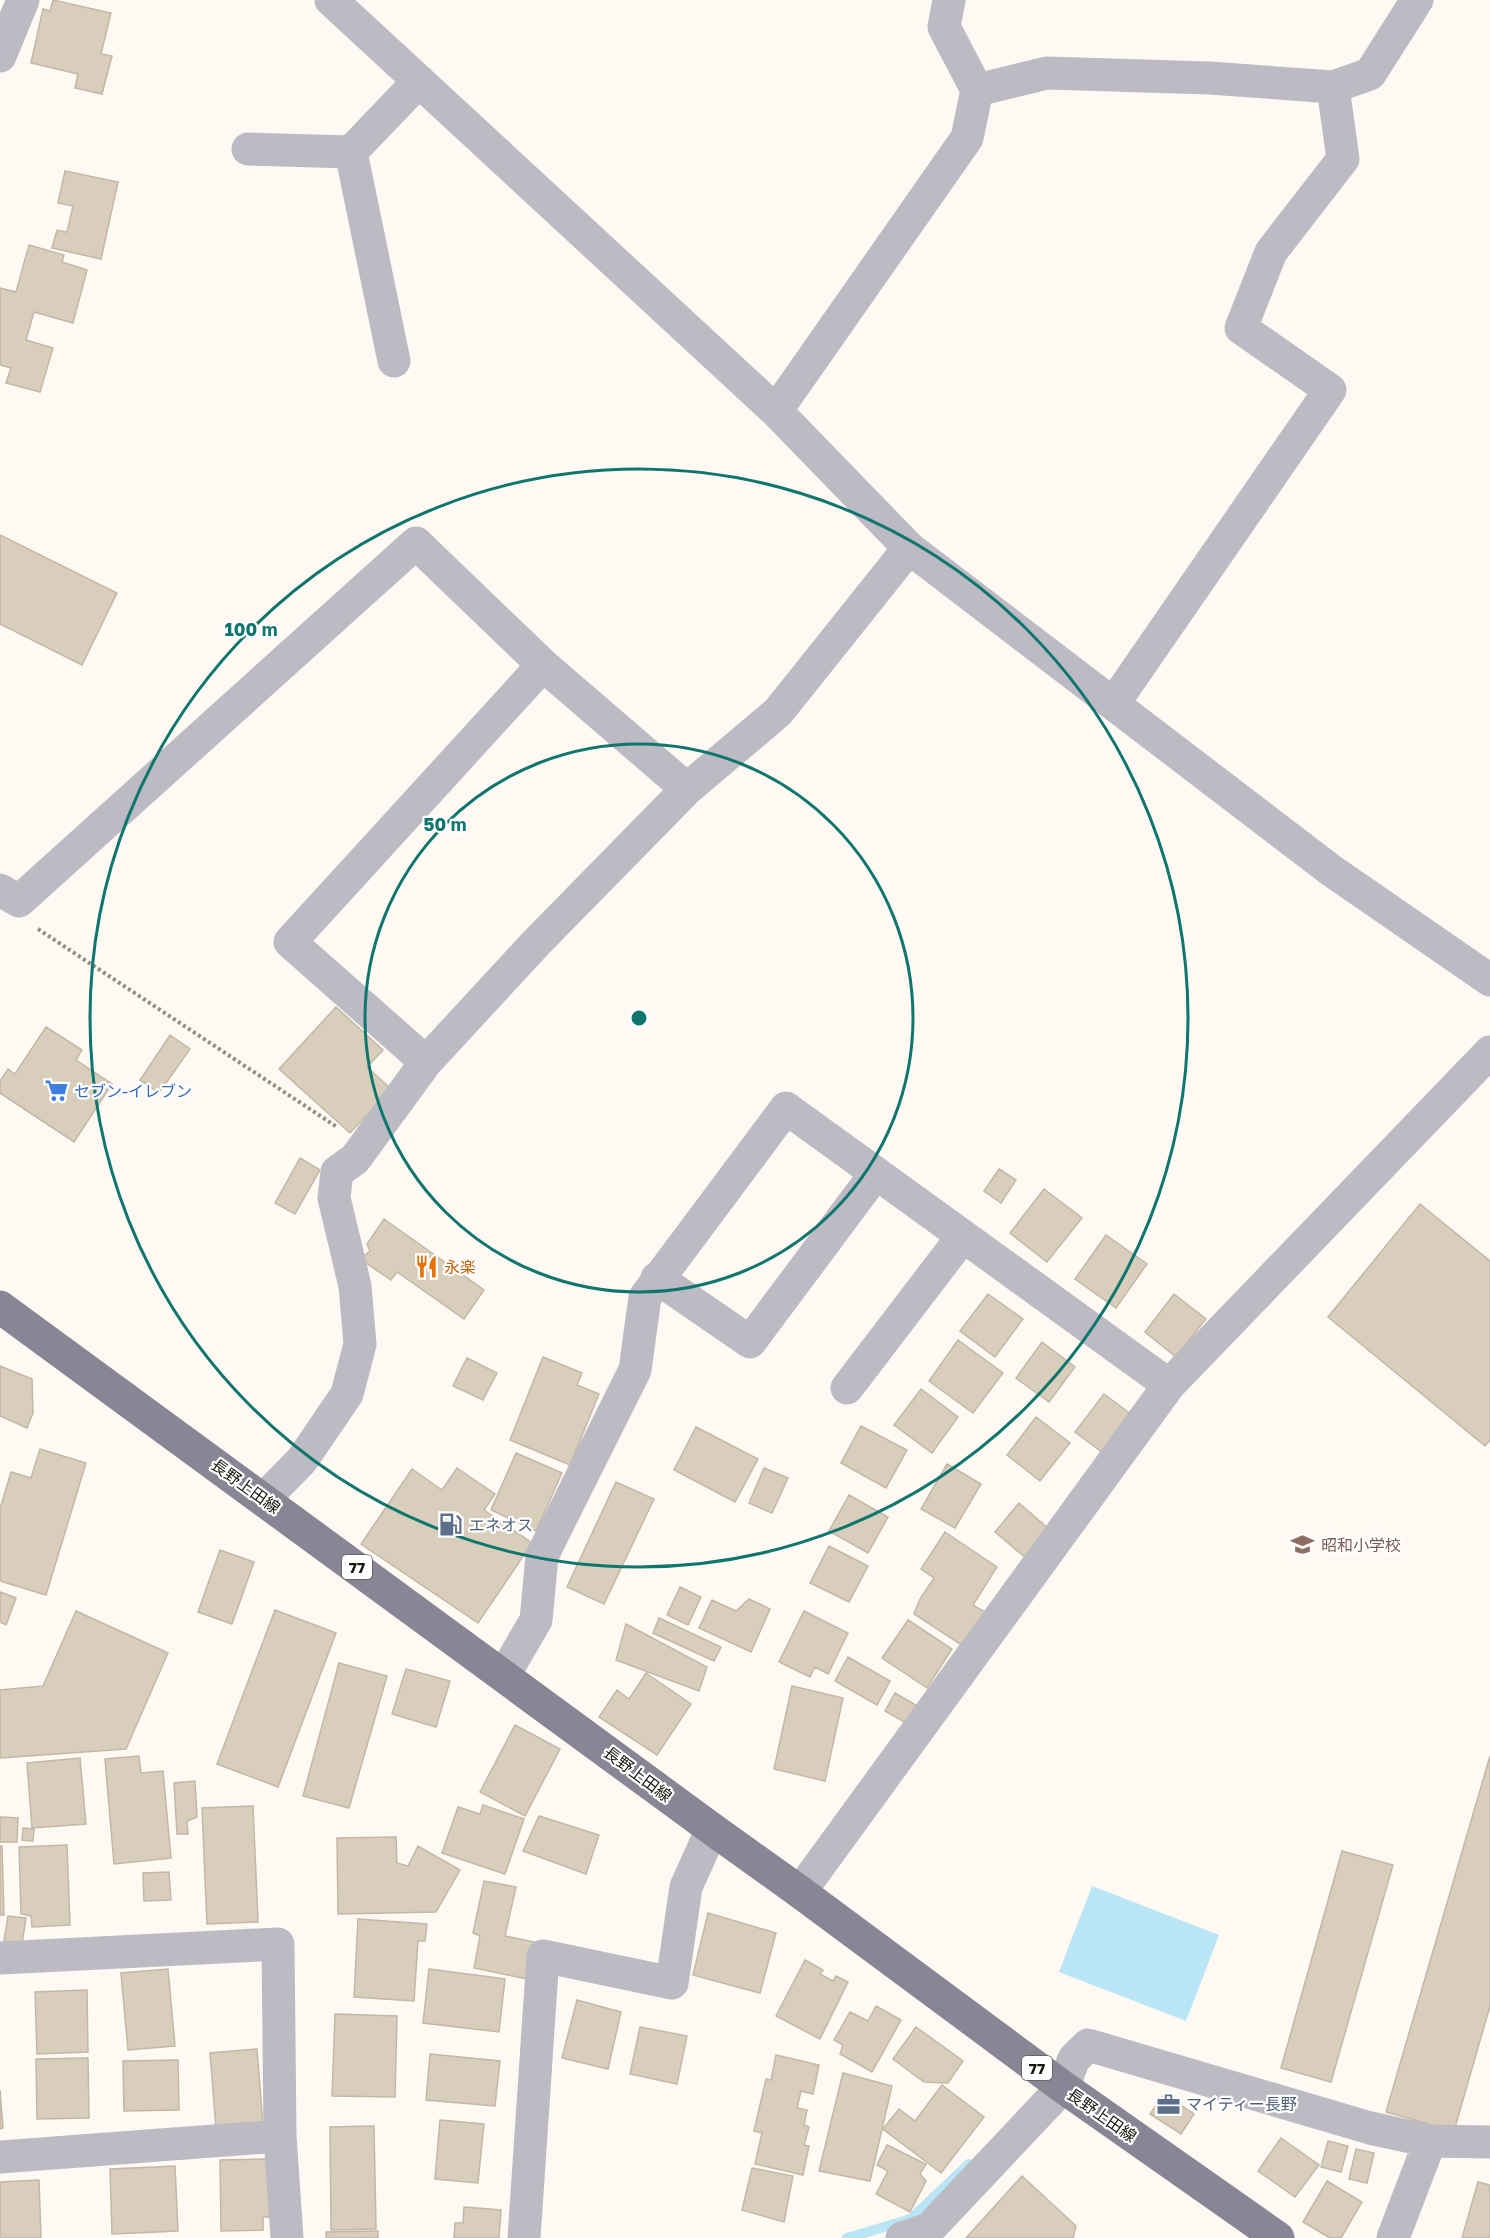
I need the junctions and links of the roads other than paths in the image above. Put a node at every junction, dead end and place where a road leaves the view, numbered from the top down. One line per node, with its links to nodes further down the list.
1 (23, 0): 5 (street)
2 (332, 0): 6 (street)
3 (949, 0): 8 (street)
4 (1417, 0): 7 (street)
5 (0, 56)
6 (419, 81): 10 (street); 12 (street)
7 (1333, 87): 8 (street); 15 (street)
8 (977, 90): 12 (street)
9 (248, 149): 10 (street)
10 (351, 152): 11 (street)
11 (394, 361)
12 (776, 411): 13 (street)
13 (909, 548): 15 (street); 16 (street)
14 (543, 665): 16 (street); 17 (street); 20 (street)
15 (1114, 703): 18 (street)
16 (687, 789): 20 (street)
17 (10, 896)
18 (1490, 980)
19 (1490, 1052): 25 (street)
20 (426, 1062): 27 (street)
21 (876, 1173): 22 (street); 23 (street); 23 (street)
22 (963, 1236): 25 (street); 26 (street)
23 (657, 1278): 28 (street)
24 (0, 1306): 27 (main road, 長野上田線 / 77)
25 (1169, 1385): 30 (street)
26 (847, 1389)
27 (264, 1499): 28 (main road, 長野上田線 / 77)
28 (504, 1675): 29 (main road, 長野上田線 / 77)
29 (712, 1829): 30 (main road, 長野上田線 / 77); 38 (street)
30 (800, 1892): 32 (main road, 長野上田線 / 77)
31 (0, 1958): 33 (street)
32 (1063, 2087): 34 (street); 39 (street); 40 (main road, 長野上田線 / 77)
33 (280, 2136): 36 (street); 37 (street)
34 (1430, 2141): 35 (street); 41 (street)
35 (1490, 2142)
36 (0, 2157)
37 (287, 2238)
38 (524, 2238)
39 (902, 2238)
40 (1278, 2238)
41 (1393, 2238)

